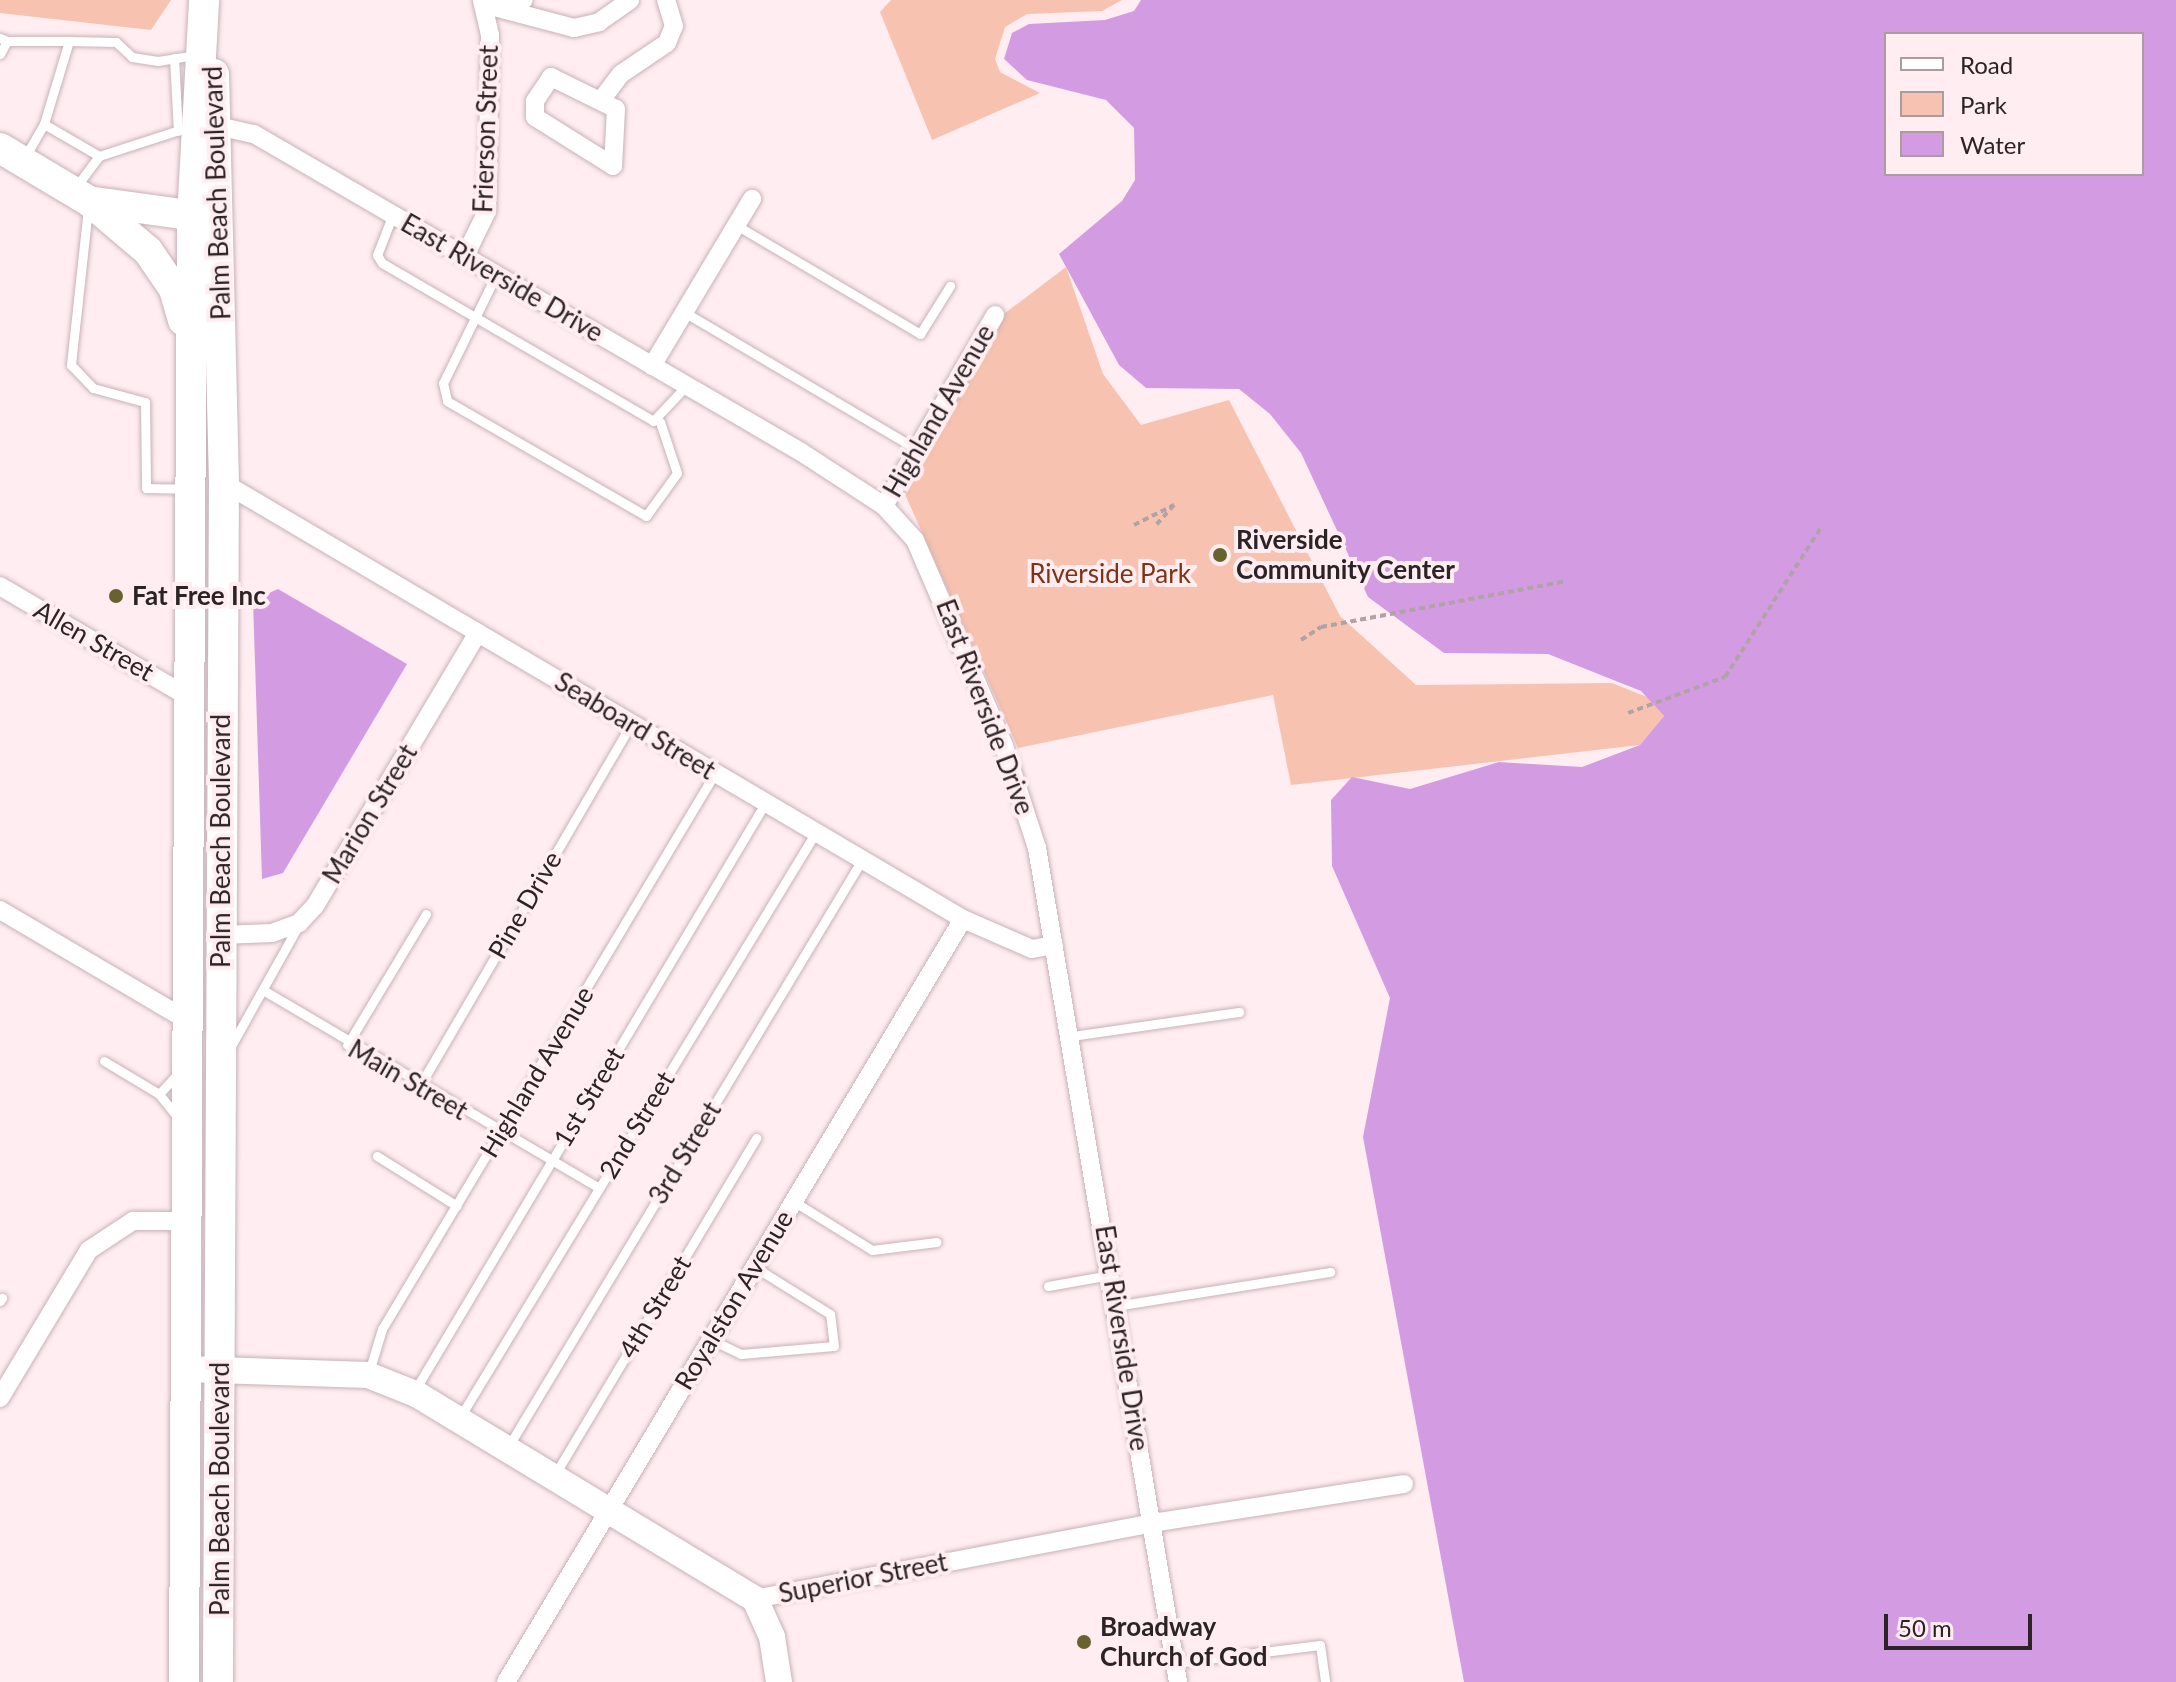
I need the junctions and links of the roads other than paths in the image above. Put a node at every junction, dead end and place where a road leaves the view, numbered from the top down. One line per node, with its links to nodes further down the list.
1 (207, 0): 9 (main road); 12 (main road, Palm Beach Boulevard)
2 (524, 0): 5 (street)
3 (630, 0): 5 (street)
4 (666, 0): 10 (street)
5 (484, 2): 20 (street, Frierson Street)
6 (3, 40): 7 (lane); 8 (lane)
7 (69, 41): 9 (lane); 11 (lane)
8 (0, 54)
9 (186, 56): 12 (main road)
10 (602, 99): 10 (street)
11 (44, 124): 13 (lane); 14 (lane)
12 (197, 128): 14 (lane); 17 (street, East Riverside Drive); 18 (main road, Palm Beach Boulevard)
13 (11, 154): 15 (main road)
14 (99, 156): 15 (lane)
15 (81, 196): 18 (main road); 26 (main road); 32 (lane)
16 (752, 199): 19 (street)
17 (393, 214): 20 (street, East Riverside Drive); 25 (lane)
18 (206, 218): 26 (main road); 31 (main road, Palm Beach Boulevard)
19 (736, 225): 22 (lane); 23 (street)
20 (465, 256): 21 (street, East Riverside Drive)
21 (496, 275): 25 (lane); 27 (street, East Riverside Drive)
22 (950, 286)
23 (684, 312): 27 (street); 30 (lane)
24 (995, 315): 30 (street, Highland Avenue)
25 (474, 317): 29 (lane); 29 (lane)
26 (192, 362): 32 (main road, Palm Beach Boulevard)
27 (652, 366): 28 (street, East Riverside Drive)
28 (686, 386): 29 (lane); 33 (street, East Riverside Drive)
29 (660, 422)
30 (917, 449): 33 (street, Highland Avenue)
31 (224, 483): 35 (street, Seaboard Street); 38 (main road, Palm Beach Boulevard)
32 (190, 489): 36 (main road, Palm Beach Boulevard)
33 (884, 506): 48 (street, East Riverside Drive)
34 (0, 586): 36 (street, Allen Street)
35 (478, 633): 37 (street, Seaboard Street); 46 (street, Marion Street)
36 (187, 696): 38 (main road); 51 (main road, Palm Beach Boulevard)
37 (632, 723): 39 (street, Seaboard Street); 57 (lane, Pine Drive)
38 (221, 762): 47 (main road, Palm Beach Boulevard)
39 (715, 773): 40 (street, Seaboard Street); 60 (lane, Highland Avenue)
40 (766, 802): 41 (street, Seaboard Street); 63 (lane, 1st Street)
41 (816, 832): 42 (street, Seaboard Street); 64 (lane, 2nd Street)
42 (862, 860): 45 (street, Seaboard Street); 81 (lane, 3rd Street)
43 (0, 910): 51 (street)
44 (426, 914): 53 (lane)
45 (963, 919): 48 (street, Seaboard Street); 65 (street, Royalston Avenue)
46 (299, 923): 47 (street); 49 (lane)
47 (220, 935): 55 (main road, Palm Beach Boulevard)
48 (1054, 945): 52 (street, East Riverside Drive)
49 (263, 990): 53 (lane, Main Street); 55 (lane)
50 (1239, 1012): 52 (lane)
51 (185, 1019): 56 (main road, Palm Beach Boulevard)
52 (1072, 1036): 71 (street, East Riverside Drive)
53 (347, 1045): 57 (lane, Main Street)
54 (104, 1061): 58 (lane)
55 (222, 1063): 75 (main road, Palm Beach Boulevard)
56 (185, 1068): 58 (lane); 59 (main road, Palm Beach Boulevard)
57 (419, 1087): 60 (lane, Main Street)
58 (159, 1094): 59 (lane)
59 (186, 1125): 67 (main road, Palm Beach Boulevard)
60 (501, 1132): 63 (lane, Main Street); 66 (lane, Highland Avenue)
61 (756, 1138): 82 (lane, 4th Street)
62 (377, 1156): 66 (lane)
63 (553, 1158): 64 (lane, Main Street); 79 (lane, 1st Street)
64 (599, 1188): 80 (lane, 2nd Street)
65 (793, 1201): 68 (lane); 69 (street, Royalston Avenue)
66 (457, 1206): 77 (lane, Highland Avenue)
67 (186, 1221): 76 (main road, Palm Beach Boulevard); 78 (street)
68 (937, 1242)
69 (756, 1268): 74 (street, Royalston Avenue); 74 (lane)
70 (1330, 1272): 73 (lane)
71 (1110, 1275): 72 (lane); 73 (street, East Riverside Drive)
72 (1048, 1286)
73 (1115, 1306): 85 (street, East Riverside Drive)
74 (712, 1340): 84 (street, Royalston Avenue)
75 (221, 1368): 76 (street, Superior Street); 77 (street, Superior Street); 89 (main road, Palm Beach Boulevard)
76 (186, 1369): 88 (main road, Palm Beach Boulevard)
77 (368, 1375): 79 (street, Superior Street)
78 (3, 1386)
79 (413, 1393): 80 (street, Superior Street)
80 (459, 1418): 81 (street, Superior Street)
81 (508, 1447): 82 (street, Superior Street)
82 (554, 1476): 84 (street, Superior Street)
83 (1404, 1484): 85 (street, Superior Street)
84 (611, 1508): 86 (street, Superior Street); 90 (street, Royalston Avenue)
85 (1152, 1523): 86 (street, Superior Street); 87 (street, East Riverside Drive)
86 (755, 1599): 91 (street)
87 (1175, 1663): 92 (street, East Riverside Drive); 93 (lane)
88 (184, 1682)
89 (218, 1682)
90 (506, 1682)
91 (779, 1682)
92 (1178, 1682)
93 (1325, 1682)

